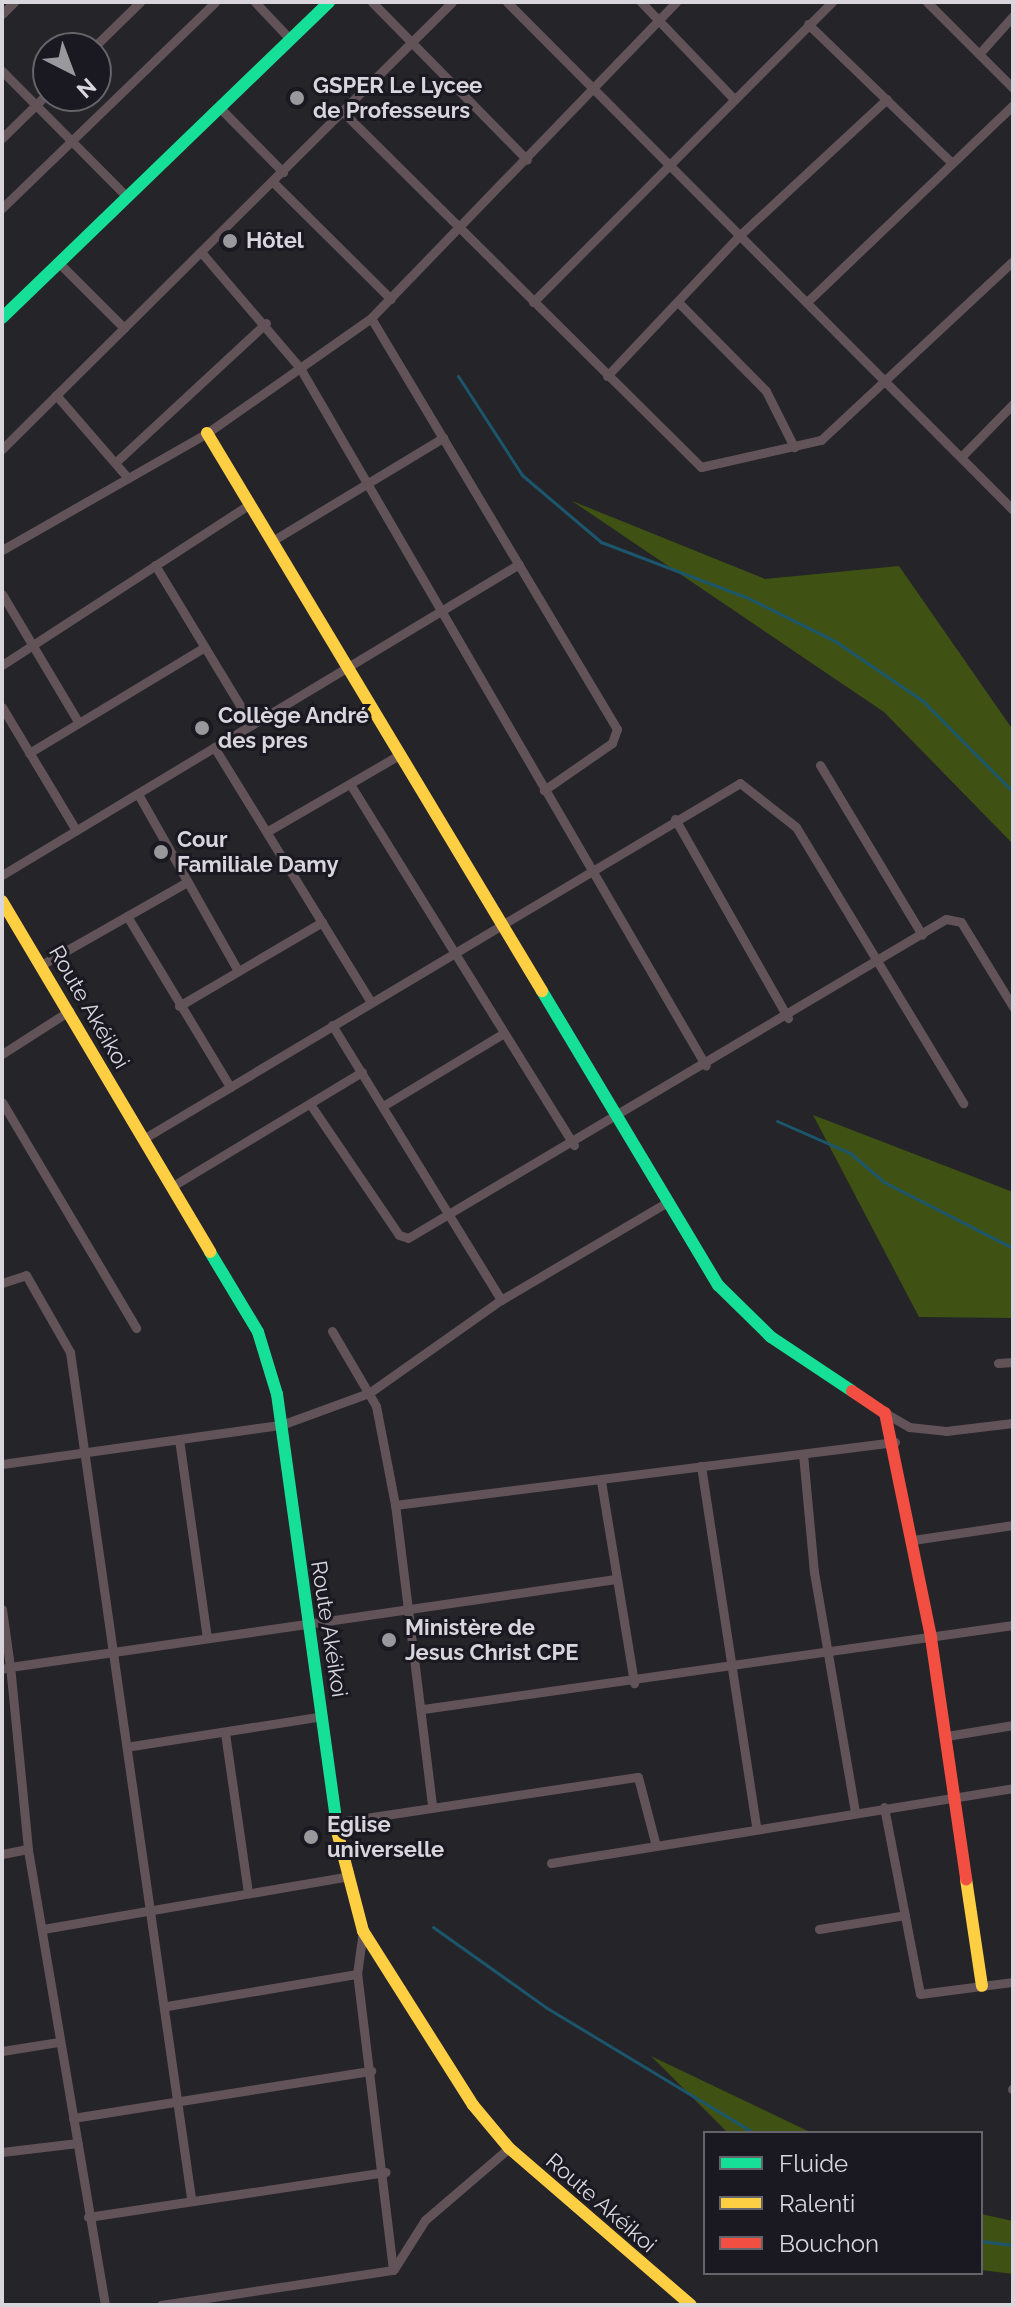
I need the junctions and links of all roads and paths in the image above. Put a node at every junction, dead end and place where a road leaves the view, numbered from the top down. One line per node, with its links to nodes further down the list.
1 (14, 2): 13 (street)
2 (140, 2): 17 (street)
3 (215, 2): 33 (street)
4 (255, 2): 18 (street)
5 (329, 2): 18 (street)
6 (372, 2): 19 (street)
7 (452, 2): 19 (street)
8 (507, 2): 23 (street)
9 (641, 2): 15 (street)
10 (676, 2): 15 (street)
11 (832, 2): 16 (street)
12 (927, 2): 20 (street)
13 (2, 14)
14 (1013, 16): 20 (street)
15 (658, 20): 23 (street); 24 (street)
16 (808, 24): 24 (street); 25 (street)
17 (109, 32)
18 (290, 39): 28 (street)
19 (412, 42): 31 (street); 34 (street)
20 (979, 54): 22 (street)
21 (2, 71): 26 (street)
22 (1013, 88)
23 (593, 90): 34 (street); 35 (street)
24 (732, 97): 35 (street)
25 (887, 99): 36 (street); 42 (street)
26 (32, 101)
27 (1013, 105): 36 (street)
28 (220, 108): 37 (street); 39 (street)
29 (32, 109): 32 (street)
30 (43, 112): 33 (street)
31 (343, 112): 37 (street); 41 (street)
32 (2, 138)
33 (71, 141): 39 (street); 40 (street)
34 (527, 160): 41 (street)
35 (668, 162): 42 (street); 47 (street)
36 (952, 163): 49 (street)
37 (283, 172): 38 (street)
38 (273, 182): 43 (street); 46 (street)
39 (127, 197): 45 (street)
40 (2, 208)
41 (460, 229): 46 (street); 47 (street)
42 (740, 235): 48 (street); 49 (street)
43 (201, 252): 52 (street); 53 (street)
44 (1013, 261): 56 (street)
45 (59, 263): 50 (street); 53 (street)
46 (391, 299): 51 (street)
47 (533, 302): 55 (street)
48 (678, 302): 55 (street); 61 (street)
49 (807, 302): 56 (street)
50 (2, 318)
51 (371, 318): 54 (street); 60 (street)
52 (266, 323): 54 (street); 64 (street)
53 (124, 328): 57 (street)
54 (300, 368): 59 (street); 66 (street)
55 (607, 376): 61 (street)
56 (886, 382): 61 (street); 63 (street)
57 (56, 395): 62 (street); 64 (street)
58 (1013, 404): 63 (street)
59 (207, 433): 65 (street); 67 (street)
60 (443, 438): 66 (street); 71 (street)
61 (794, 447)
62 (2, 449)
63 (962, 456): 68 (street)
64 (117, 461): 65 (street)
65 (128, 478): 70 (street)
66 (362, 486): 69 (street); 74 (street)
67 (250, 504): 69 (street); 72 (street)
68 (1013, 510)
69 (272, 541): 78 (street)
70 (2, 550)
71 (519, 564): 74 (street); 87 (street)
72 (155, 565): 75 (street); 76 (street)
73 (2, 594): 75 (street)
74 (436, 613): 78 (street); 87 (street)
75 (31, 642): 77 (street); 80 (street)
76 (205, 647): 80 (street); 81 (street)
77 (2, 665)
78 (348, 668): 81 (street); 84 (street)
79 (2, 707): 83 (street)
80 (77, 720): 83 (street)
81 (252, 725): 82 (street)
82 (214, 747): 88 (street); 91 (street)
83 (29, 753): 90 (street)
84 (401, 754): 86 (street); 97 (street)
85 (820, 765): 99 (street)
86 (350, 784): 91 (street); 100 (street)
87 (544, 790): 92 (street)
88 (138, 794): 90 (street); 94 (street)
89 (675, 819): 92 (street); 102 (street); 108 (street)
90 (76, 830): 93 (street)
91 (268, 831): 98 (street)
92 (592, 865): 97 (street); 112 (street)
93 (2, 875)
94 (187, 882): 96 (street); 103 (street)
95 (2, 901): 101 (street, Route Akéikoi)
96 (127, 916): 101 (street); 105 (street)
97 (503, 921): 100 (street); 119 (street)
98 (322, 922): 103 (street); 104 (street)
99 (922, 935): 102 (street); 106 (street)
100 (453, 951): 104 (street); 110 (street)
101 (41, 965): 107 (street, Route Akéikoi)
102 (876, 965): 108 (street); 116 (street)
103 (238, 971): 105 (street)
104 (370, 1001): 109 (street)
105 (179, 1006): 114 (street)
106 (1013, 1007)
107 (69, 1011): 111 (street); 120 (street, Route Akéikoi)
108 (788, 1018): 112 (street)
109 (332, 1025): 113 (street); 114 (street)
110 (504, 1033): 118 (street); 121 (street)
111 (2, 1054)
112 (706, 1066): 119 (street)
113 (362, 1072): 117 (street); 118 (street)
114 (230, 1087): 120 (street)
115 (2, 1102): 127 (street)
116 (963, 1103)
117 (310, 1104): 122 (street); 124 (street)
118 (383, 1106): 124 (street)
119 (622, 1116): 121 (street); 123 (street)
120 (143, 1139): 122 (street, Route Akéikoi)
121 (574, 1145): 124 (street)
122 (171, 1187): 134 (street, Route Akéikoi)
123 (669, 1201): 126 (street); 132 (street)
124 (451, 1215): 126 (street)
125 (2, 1283): 137 (street)
126 (501, 1300): 131 (street)
127 (136, 1328)
128 (332, 1331): 131 (street)
129 (1013, 1362): 130 (street)
130 (998, 1363)
131 (369, 1393): 134 (street); 142 (street)
132 (885, 1413): 133 (street); 136 (street)
133 (1013, 1423)
134 (281, 1425): 135 (street); 148 (street, Route Akéikoi)
135 (179, 1439): 137 (street); 150 (street)
136 (895, 1442): 138 (street); 144 (street)
137 (89, 1449): 139 (street); 152 (street)
138 (803, 1454): 140 (street); 153 (street)
139 (2, 1464)
140 (701, 1466): 141 (street); 155 (street)
141 (601, 1481): 142 (street); 145 (street)
142 (395, 1505): 147 (street)
143 (1013, 1525): 144 (street)
144 (913, 1540): 151 (street)
145 (616, 1579): 147 (street); 156 (street)
146 (2, 1609): 154 (street)
147 (408, 1613): 148 (street); 157 (street)
148 (310, 1623): 150 (street); 158 (street, Route Akéikoi)
149 (1013, 1625): 151 (street)
150 (207, 1637): 152 (street)
151 (931, 1638): 153 (street); 161 (street)
152 (110, 1650): 154 (street); 162 (street)
153 (826, 1653): 155 (street); 167 (street)
154 (6, 1668): 171 (street)
155 (732, 1668): 156 (street); 169 (street)
156 (634, 1683): 157 (street)
157 (423, 1709): 165 (street)
158 (323, 1716): 160 (street); 168 (street, Route Akéikoi)
159 (1013, 1725): 161 (street)
160 (225, 1733): 162 (street); 175 (street)
161 (947, 1736): 164 (street)
162 (132, 1746): 176 (street)
163 (1013, 1788): 164 (street)
164 (957, 1797): 166 (street); 183 (street)
165 (432, 1805): 168 (street); 170 (street)
166 (884, 1807): 167 (street); 177 (street)
167 (855, 1811): 169 (street)
168 (339, 1822): 174 (street, Route Akéikoi)
169 (756, 1826): 170 (street)
170 (656, 1846): 173 (street)
171 (28, 1849): 172 (street); 178 (street)
172 (2, 1854)
173 (551, 1863)
174 (344, 1877): 175 (street); 180 (street, Route Akéikoi)
175 (248, 1893): 176 (street)
176 (155, 1909): 178 (street); 184 (street)
177 (905, 1915): 179 (street); 183 (street)
178 (43, 1929): 185 (street)
179 (819, 1929)
180 (363, 1931): 181 (street); 191 (street, Route Akéikoi)
181 (357, 1974): 184 (street); 187 (street)
182 (1013, 1982): 183 (street)
183 (982, 1986)
184 (167, 2006): 188 (street)
185 (59, 2042): 186 (street); 189 (street)
186 (2, 2051)
187 (371, 2071): 188 (street); 193 (street)
188 (178, 2101): 189 (street); 194 (street)
189 (73, 2118): 190 (street)
190 (77, 2143): 192 (street); 195 (street)
191 (509, 2148): 196 (street); 199 (street, Route Akéikoi)
192 (2, 2152)
193 (386, 2172): 194 (street); 196 (street)
194 (191, 2198): 195 (street)
195 (88, 2217): 197 (street)
196 (393, 2270): 198 (street)
197 (105, 2305)
198 (161, 2305)
199 (691, 2305)

